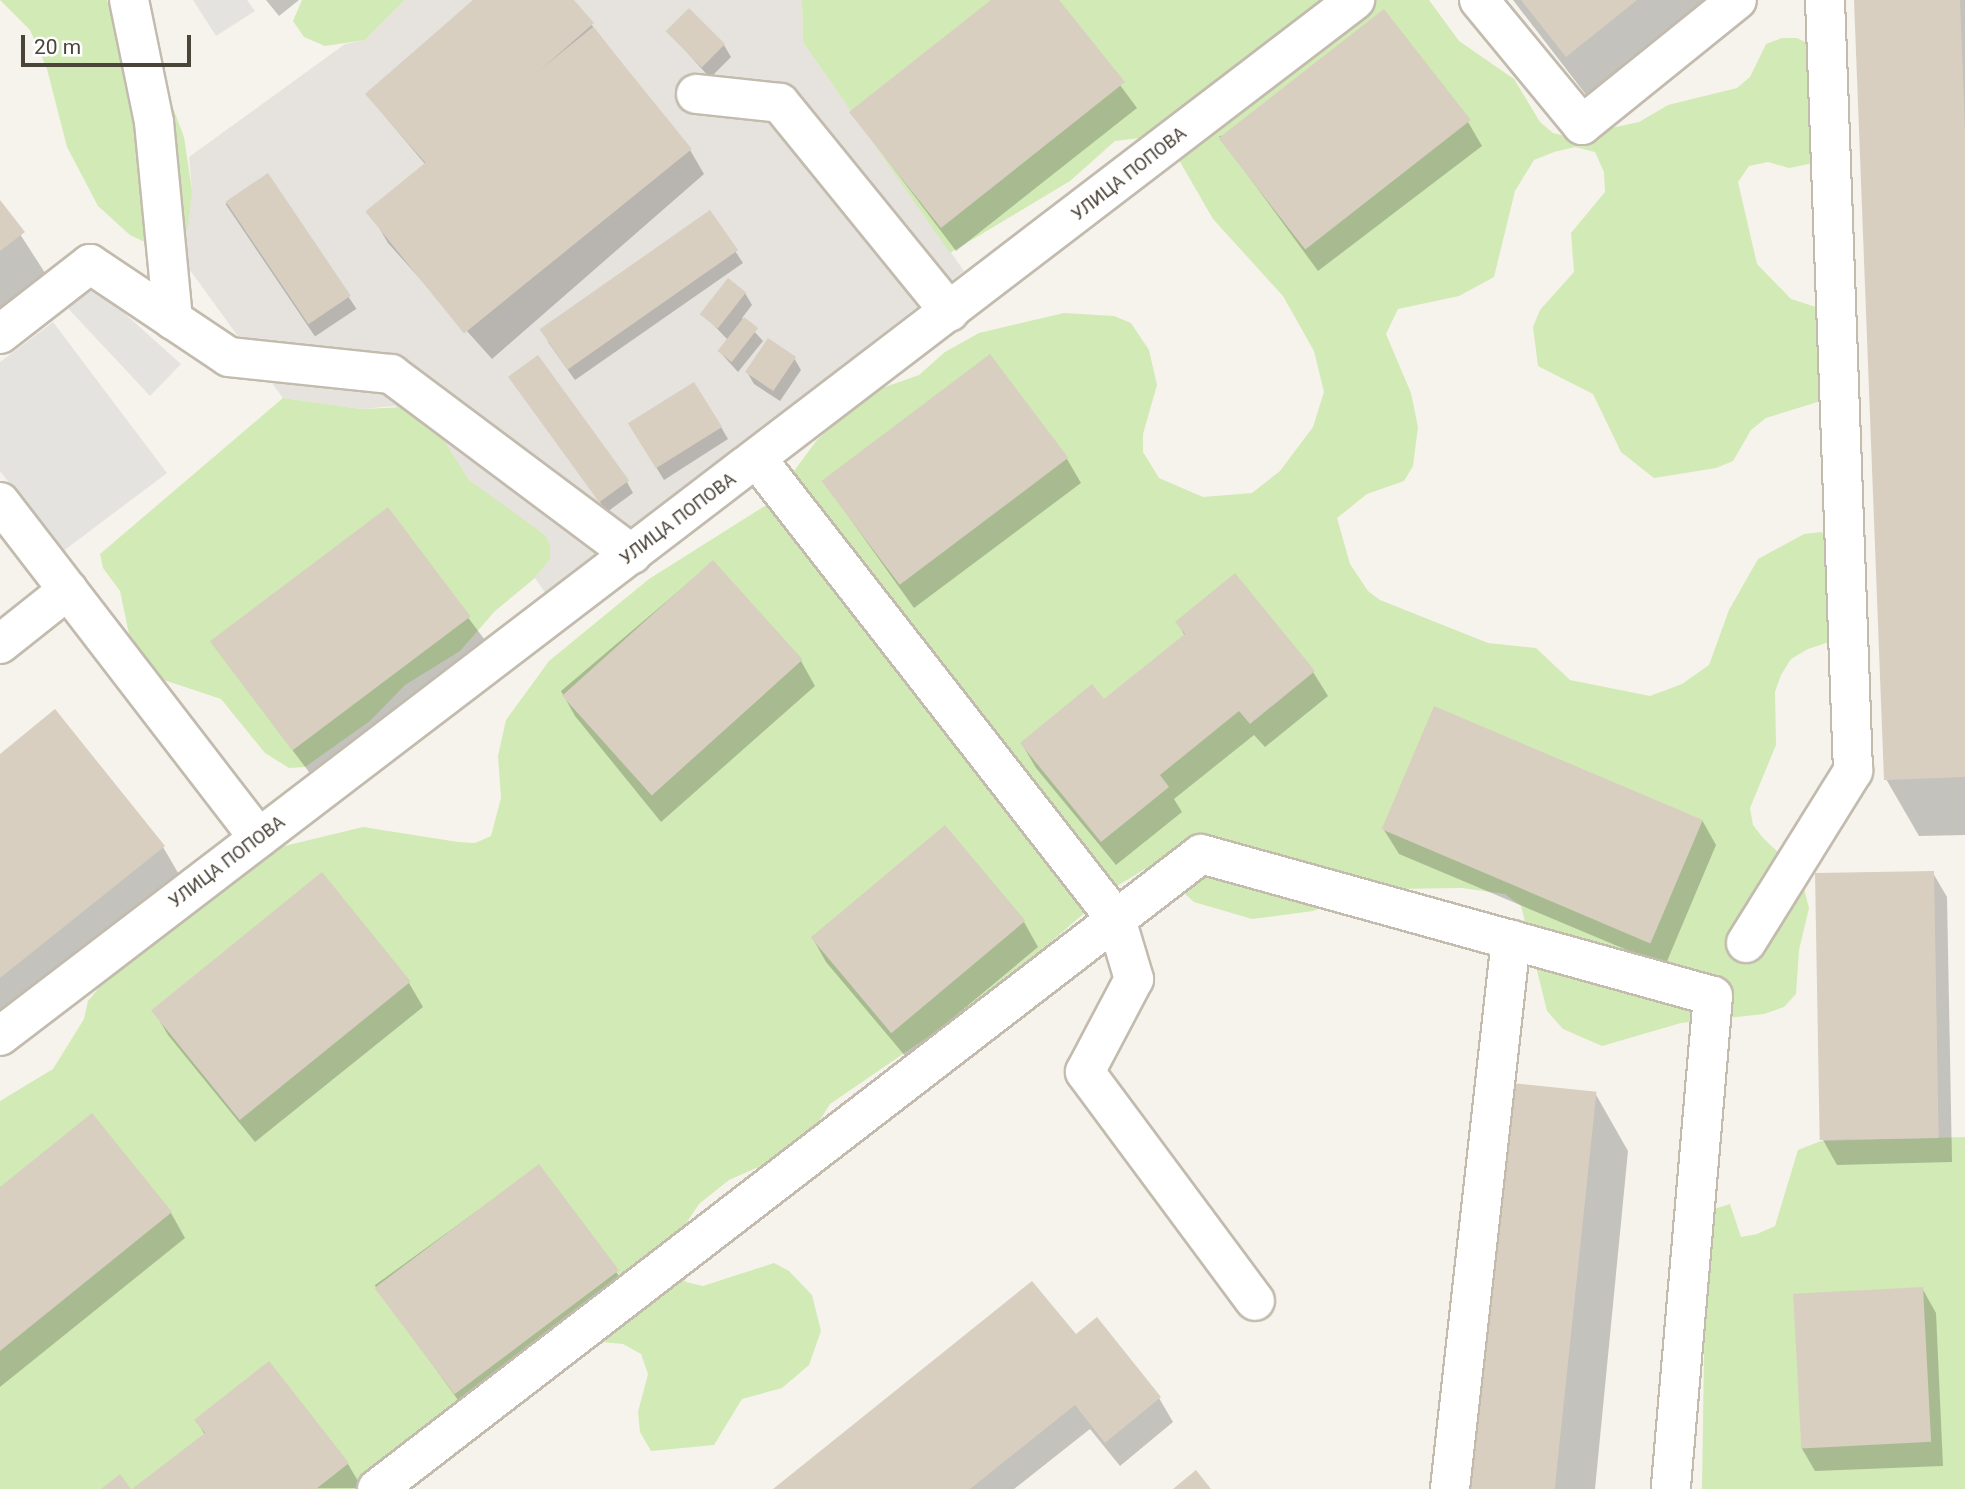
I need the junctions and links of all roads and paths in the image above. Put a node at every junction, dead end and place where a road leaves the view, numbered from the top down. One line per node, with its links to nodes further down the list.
1 (129, 0): 8 (street)
2 (1355, 0): 7 (street, УЛИЦА ПОПОВА)
3 (1479, 0): 4 (street)
4 (1737, 0)
5 (1825, 0): 18 (street)
6 (696, 94): 7 (street)
7 (950, 312): 10 (street, УЛИЦА ПОПОВА)
8 (173, 320): 9 (street); 12 (street)
9 (0, 334)
10 (757, 459): 12 (street, УЛИЦА ПОПОВА); 16 (street)
11 (0, 502): 13 (street)
12 (632, 554): 15 (street, УЛИЦА ПОПОВА)
13 (68, 590): 14 (street); 15 (street)
14 (0, 644)
15 (259, 838): 19 (street, УЛИЦА ПОПОВА)
16 (1116, 919): 17 (street); 20 (street); 21 (street)
17 (1511, 939): 22 (street); 23 (street)
18 (1746, 943)
19 (0, 1036)
20 (1255, 1301)
21 (377, 1489)
22 (1450, 1489)
23 (1671, 1489)

